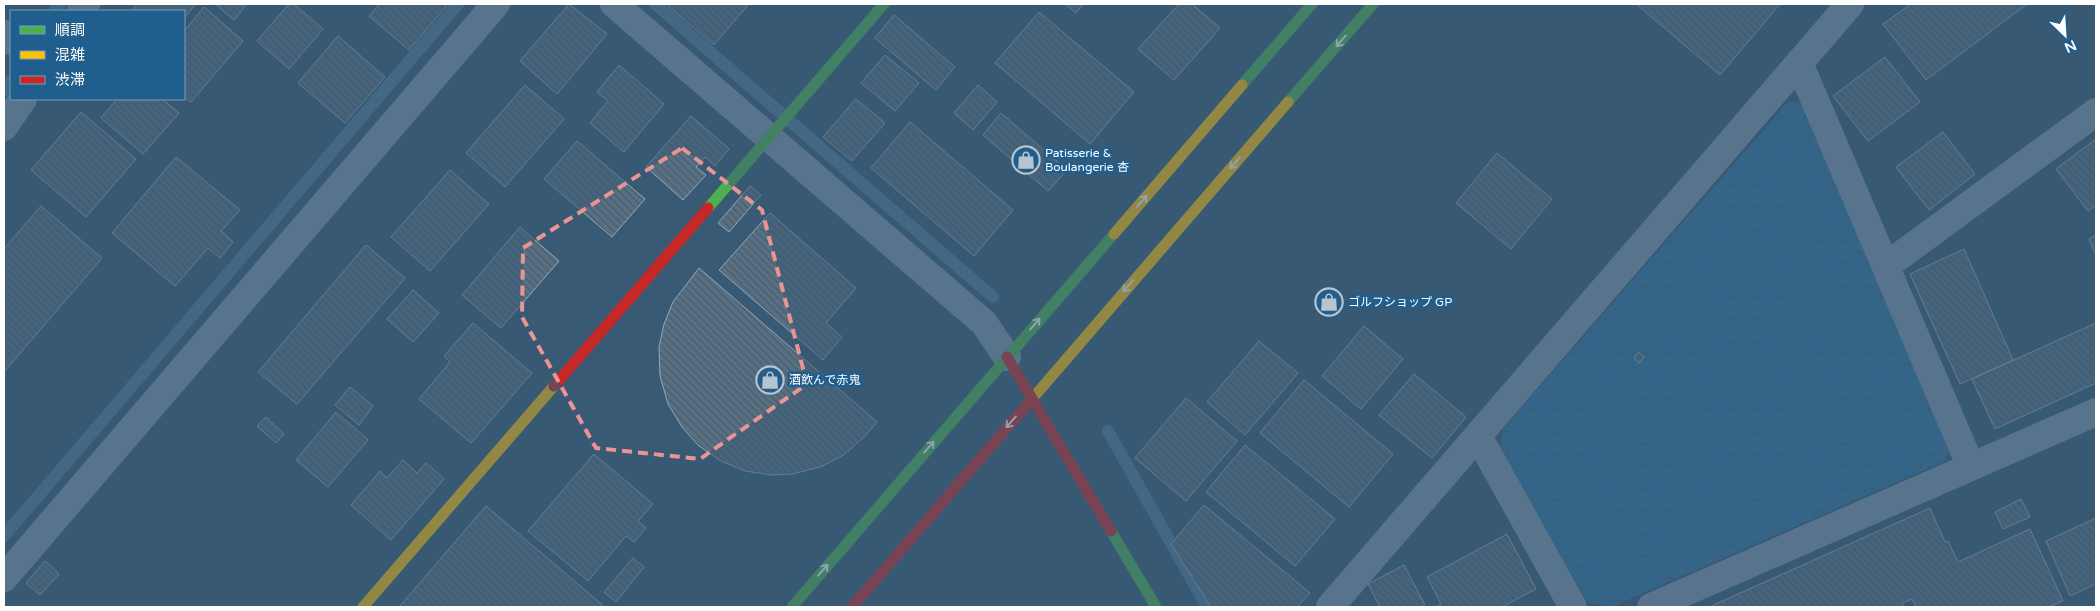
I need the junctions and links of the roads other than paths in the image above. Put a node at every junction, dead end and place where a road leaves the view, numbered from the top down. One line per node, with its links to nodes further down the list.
1 (496, 4): 18 (street)
2 (614, 4): 11 (street)
3 (884, 4): 11 (street)
4 (1312, 4): 13 (street, one-way to 4)
5 (1373, 4): 14 (street, one-way to 14)
6 (1850, 4): 7 (street)
7 (1799, 63): 12 (street); 16 (street)
8 (22, 100): 10 (street)
9 (2096, 112): 12 (street)
10 (4, 127)
11 (775, 131): 13 (street); 19 (street)
12 (1886, 266): 17 (street)
13 (1007, 357): 14 (street); 20 (street, one-way to 13)
14 (1032, 398): 21 (street, one-way to 21); 22 (street)
15 (2096, 412): 17 (street)
16 (1478, 436): 23 (street); 24 (street)
17 (1971, 467): 25 (street)
18 (4, 578)
19 (364, 607)
20 (792, 607)
21 (852, 607)
22 (1156, 607)
23 (1330, 607)
24 (1573, 607)
25 (1651, 607)

